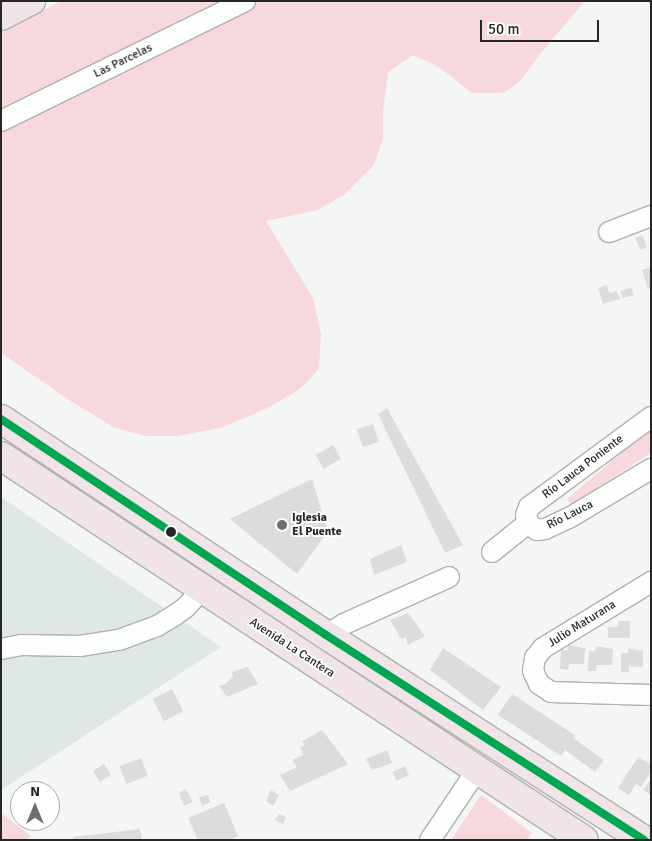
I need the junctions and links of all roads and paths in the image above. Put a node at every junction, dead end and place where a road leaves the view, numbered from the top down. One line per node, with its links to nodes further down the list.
1 (31, 1): 3 (highway)
2 (245, 1): 4 (street, Las Parcelas)
3 (1, 16)
4 (1, 121)
5 (651, 216): 6 (street)
6 (610, 232)
7 (651, 417): 11 (street, Río Lauca Poniente)
8 (1, 419): 16 (highway)
9 (1, 456): 15 (highway, Avenida La Cantera)
10 (651, 469): 11 (street, Río Lauca)
11 (528, 523): 12 (street, Río Lauca)
12 (492, 552)
13 (449, 577): 16 (street)
14 (651, 582): 18 (street, Julio Maturana)
15 (204, 589): 17 (street); 19 (highway, Avenida La Cantera)
16 (326, 635): 23 (highway)
17 (1, 649)
18 (651, 695)
19 (477, 770): 20 (highway, Avenida La Cantera); 21 (street)
20 (574, 833): 22 (highway, Avenida La Cantera)
21 (430, 840)
22 (596, 840)
23 (644, 840)

